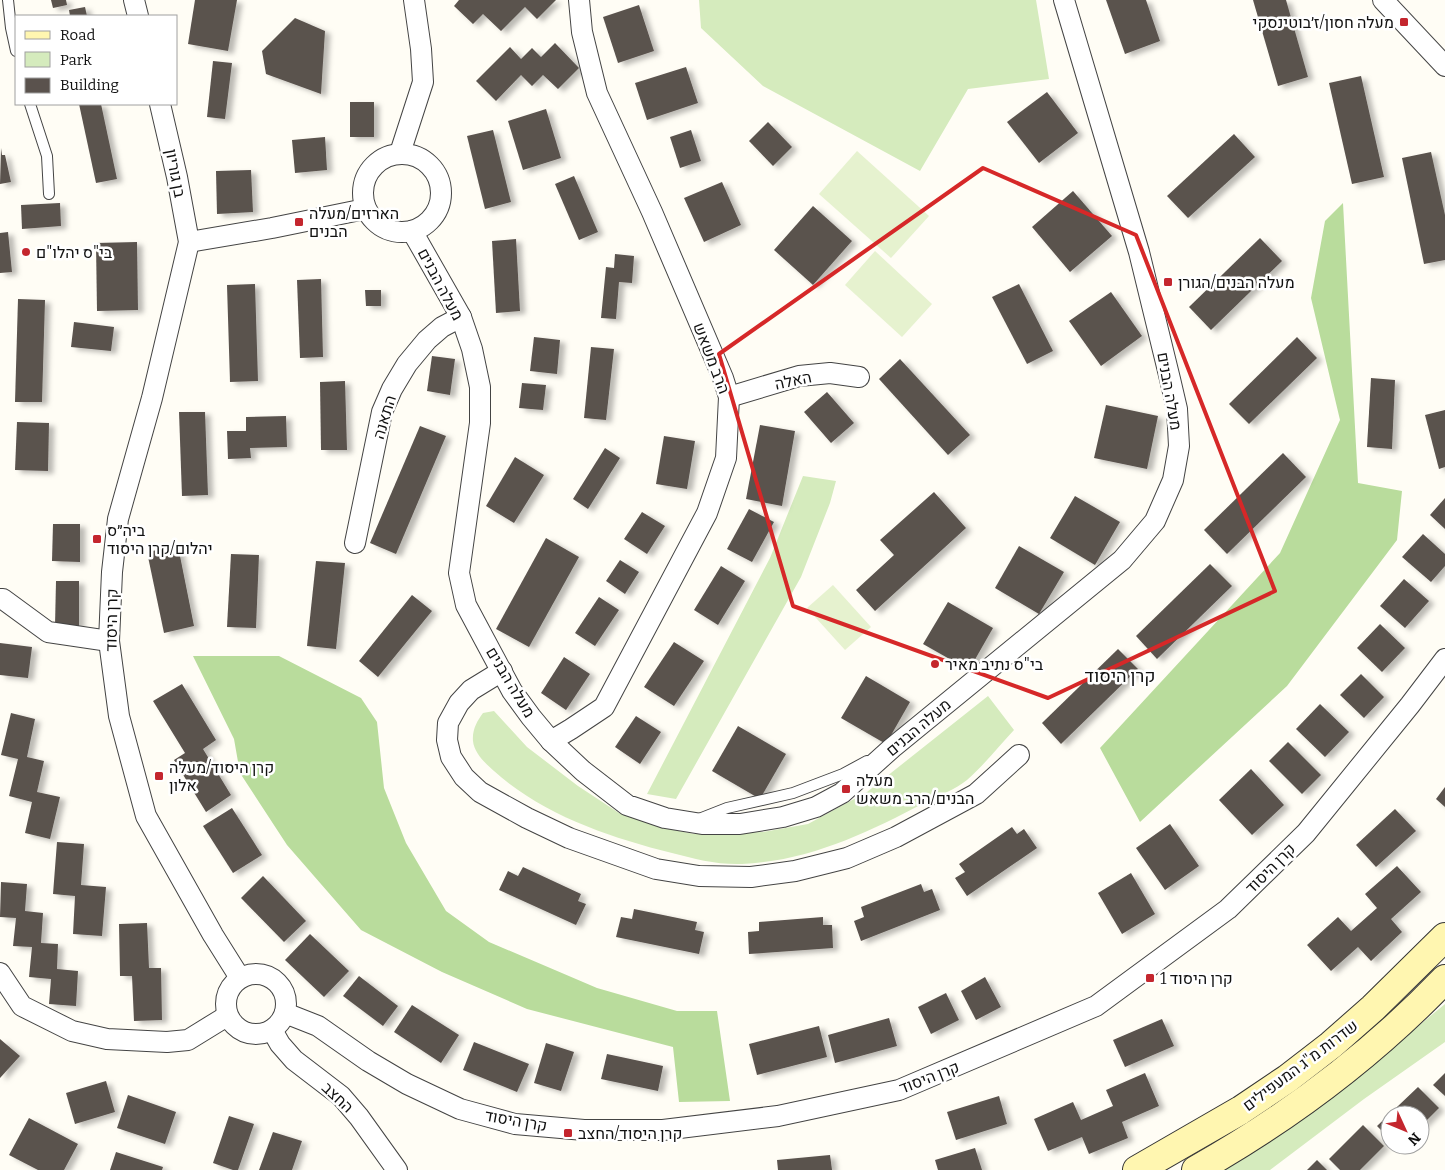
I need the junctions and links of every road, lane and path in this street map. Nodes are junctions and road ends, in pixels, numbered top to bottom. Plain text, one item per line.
1 (8, 0) edge
2 (134, 0) edge
3 (414, 0) edge
4 (579, 0) edge
5 (1064, 0) edge
6 (1383, 0) edge
7 (138, 15) edge
8 (15, 45) edge
9 (1445, 66) edge
10 (30, 105) edge
11 (160, 105) edge
12 (400, 153) junction
13 (50, 194) dead end
14 (365, 209) junction
15 (412, 231) junction
16 (189, 242) junction
17 (461, 317) junction
18 (859, 377) dead end
19 (729, 397) junction
20 (355, 544) dead end
21 (0, 600) edge
22 (109, 641) junction
23 (1445, 659) edge
24 (502, 671) junction
25 (551, 741) junction
26 (1019, 755) dead end
27 (1445, 937) edge
28 (0, 973) edge
29 (240, 978) junction
30 (1445, 979) edge
31 (285, 1013) junction
32 (227, 1016) junction
33 (272, 1030) junction
34 (397, 1170) edge
35 (1137, 1170) edge
36 (1196, 1170) edge

1 - 8 lane
2 - 7 street
3 - 12 street
4 - 19 street, הרב משאש
5 - 25 street, מעלה הבנים
6 - 9 street
10 - 13 lane
11 - 16 street, בן גוריון
12 - 14 street
12 - 15 street
14 - 15 street
14 - 16 street
15 - 17 street, מעלה הבנים
16 - 22 street, קרן היסוד
17 - 20 street, התאנה
17 - 24 street, מעלה הבנים
18 - 19 street, האלה
19 - 25 street, הרב משאש
21 - 22 street
22 - 29 street, קרן היסוד
23 - 31 street, קרן היסוד
24 - 25 street, מעלה הבנים
24 - 26 street
27 - 35 main road, שדרות מ"ג המעפילים
28 - 32 street
29 - 31 street
29 - 32 street
30 - 36 main road, שדרות מ"ג המעפילים
31 - 33 street
32 - 33 street
33 - 34 street, החצב

